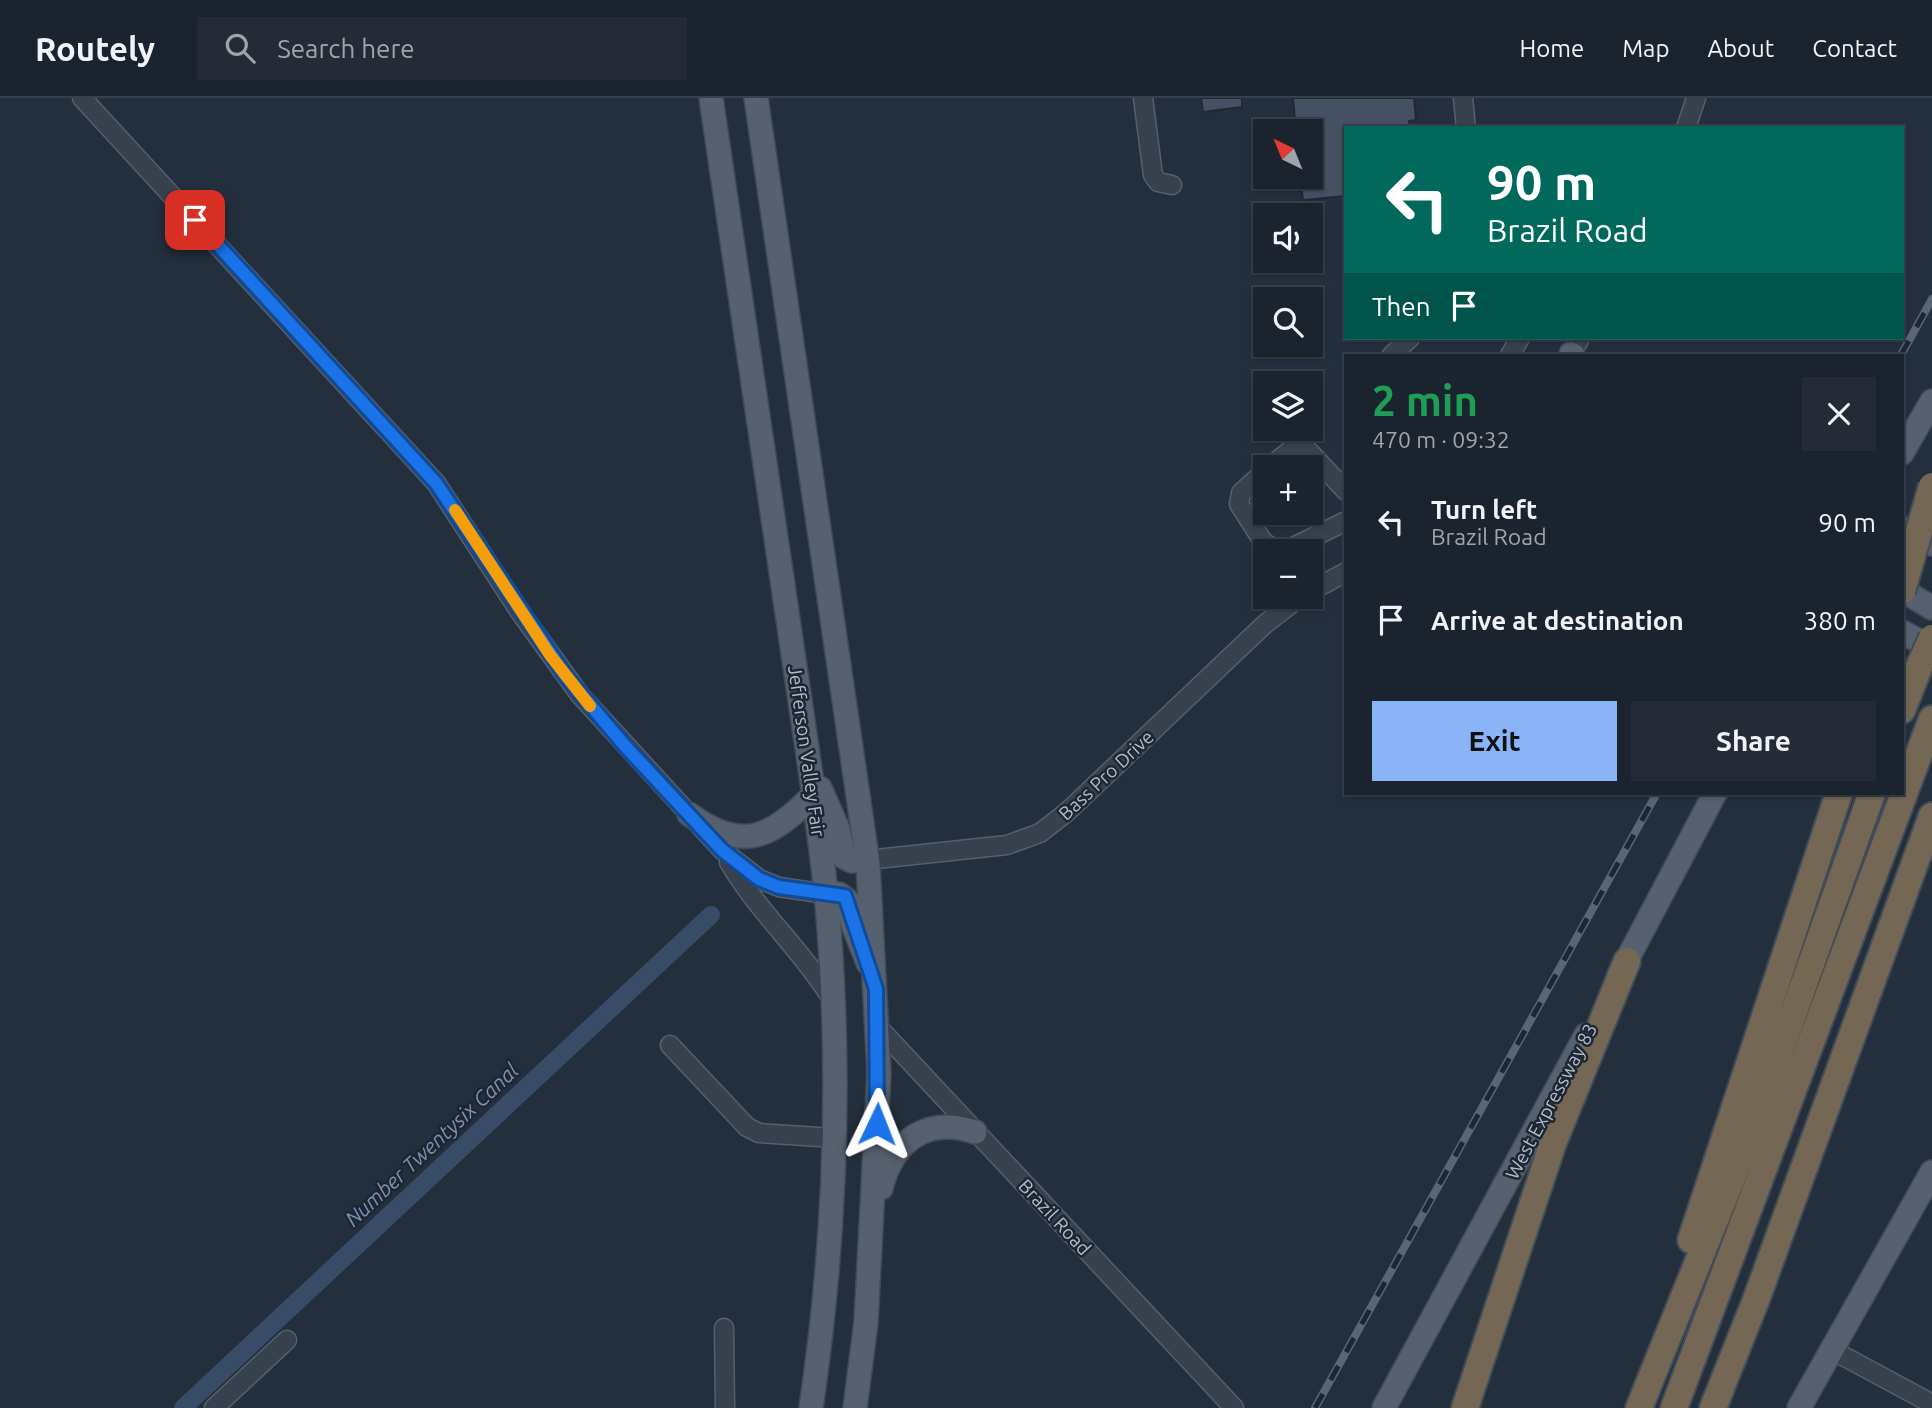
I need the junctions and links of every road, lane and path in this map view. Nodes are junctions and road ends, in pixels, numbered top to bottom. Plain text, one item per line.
1 (82, 98) edge
2 (712, 98) edge
3 (756, 98) edge
4 (1143, 98) edge
5 (1463, 98) edge
6 (1696, 98) edge
7 (1466, 126) edge
8 (1687, 126) edge
9 (1172, 186) dead end
10 (1408, 340) edge
11 (1393, 354) edge
12 (1932, 401) edge
13 (1904, 450) edge
14 (1284, 455) edge
15 (1312, 455) edge
16 (1323, 466) edge
17 (1253, 482) edge
18 (1932, 486) edge
19 (1344, 489) edge
20 (1344, 523) edge
21 (1904, 529) edge
22 (1261, 539) edge
23 (1308, 539) edge
24 (1932, 544) edge
25 (1344, 573) edge
26 (1904, 583) edge
27 (1323, 584) edge
28 (1904, 591) edge
29 (1932, 608) edge
30 (1284, 609) edge
31 (1904, 634) edge
32 (1932, 638) edge
33 (1926, 657) edge
34 (1904, 706) edge
35 (1932, 719) edge
36 (809, 762) junction
37 (1904, 792) edge
38 (814, 794) junction
39 (1714, 795) edge
40 (1838, 795) edge
41 (1871, 795) edge
42 (1903, 795) edge
43 (689, 814) junction
44 (1932, 817) edge
45 (722, 850) junction
46 (867, 860) junction
47 (826, 894) junction
48 (1627, 961) junction
49 (876, 989) junction
50 (832, 1000) junction
51 (877, 1026) junction
52 (670, 1045) dead end
53 (975, 1132) junction
54 (834, 1138) junction
55 (1932, 1172) edge
56 (873, 1218) junction
57 (724, 1328) dead end
58 (287, 1340) dead end
59 (1832, 1349) junction
60 (214, 1408) edge
61 (724, 1408) edge
62 (811, 1408) edge
63 (855, 1408) edge
64 (1234, 1408) edge
65 (1384, 1408) edge
66 (1465, 1408) edge
67 (1631, 1408) edge
68 (1639, 1408) edge
69 (1674, 1408) edge
70 (1713, 1408) edge
71 (1799, 1408) edge
72 (1932, 1408) edge

1 - 43 street
2 - 36 main road, Jefferson Valley Fair
3 - 46 main road
4 - 9 street
5 - 7 street
6 - 8 street
10 - 11 street
12 - 13 main road
14 - 15 street
16 - 19 street
17 - 22 street
18 - 26 highway, bridge
20 - 23 street
21 - 24 main road
25 - 27 street
28 - 29 main road
30 - 46 street, Bass Pro Drive
31 - 33 main road
32 - 33 highway, bridge
33 - 34 highway
35 - 37 highway
36 - 38 main road, Jefferson Valley Fair
36 - 46 main road
38 - 43 main road
38 - 47 main road, Jefferson Valley Fair
39 - 48 main road, West Expressway 83
40 - 67 highway
41 - 68 highway
42 - 69 highway
43 - 45 street
44 - 70 highway
45 - 47 street
45 - 50 street
46 - 49 main road
47 - 49 main road
47 - 50 main road, Jefferson Valley Fair
48 - 65 main road, West Expressway 83
48 - 66 highway
49 - 51 main road
50 - 54 main road, Jefferson Valley Fair
51 - 53 street, Brazil Road
51 - 56 main road
52 - 54 street
53 - 56 main road
53 - 64 street, Brazil Road
54 - 62 main road, Jefferson Valley Fair
55 - 59 main road
56 - 63 main road
57 - 61 street
58 - 60 street
59 - 71 main road
59 - 72 street

